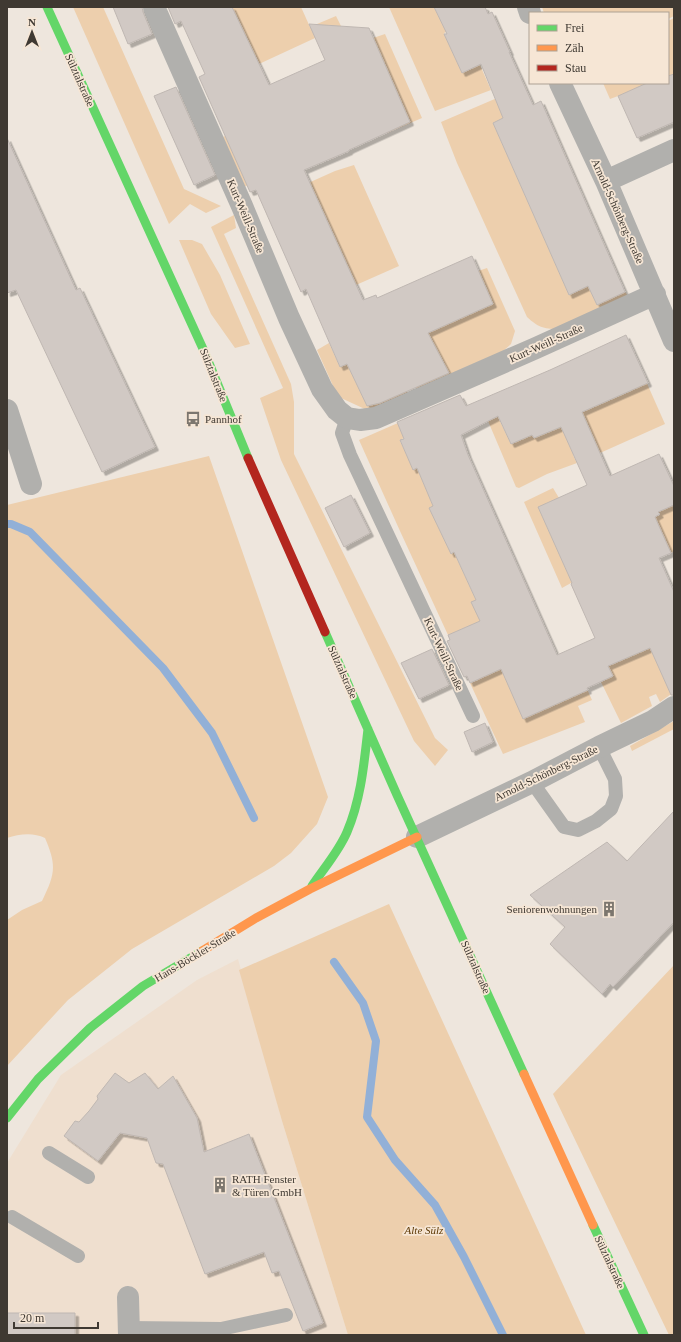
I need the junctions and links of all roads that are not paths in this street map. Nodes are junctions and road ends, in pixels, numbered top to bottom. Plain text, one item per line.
1 (47, 7) edge
2 (154, 7) edge
3 (560, 84) edge
4 (674, 150) edge
5 (606, 181) junction
6 (655, 294) junction
7 (674, 341) edge
8 (7, 410) edge
9 (342, 414) junction
10 (31, 484) dead end
11 (674, 707) edge
12 (473, 716) dead end
13 (368, 728) junction
14 (599, 747) junction
15 (532, 782) junction
16 (417, 836) junction
17 (310, 889) junction
18 (7, 1118) edge
19 (49, 1152) dead end
20 (88, 1177) dead end
21 (12, 1217) dead end
22 (78, 1256) dead end
23 (128, 1297) dead end
24 (286, 1315) dead end
25 (129, 1332) edge
26 (644, 1335) edge

1 - 13 main road, Sülztalstraße
2 - 9 street, Kurt-Weill-Straße
3 - 5 street, Arnold-Schönberg-Straße
4 - 5 street
5 - 6 street, Arnold-Schönberg-Straße
6 - 7 street, Arnold-Schönberg-Straße
6 - 9 street, Kurt-Weill-Straße
8 - 10 street
9 - 12 lane, Kurt-Weill-Straße
11 - 14 street, Arnold-Schönberg-Straße
13 - 16 main road, Sülztalstraße
13 - 17 main road
14 - 15 street, Arnold-Schönberg-Straße
14 - 15 lane
15 - 16 street, Arnold-Schönberg-Straße
16 - 17 main road, Hans-Böckler-Straße
16 - 26 main road, Sülztalstraße
17 - 18 main road, Hans-Böckler-Straße
19 - 20 lane
21 - 22 lane
23 - 25 street
24 - 25 lane

